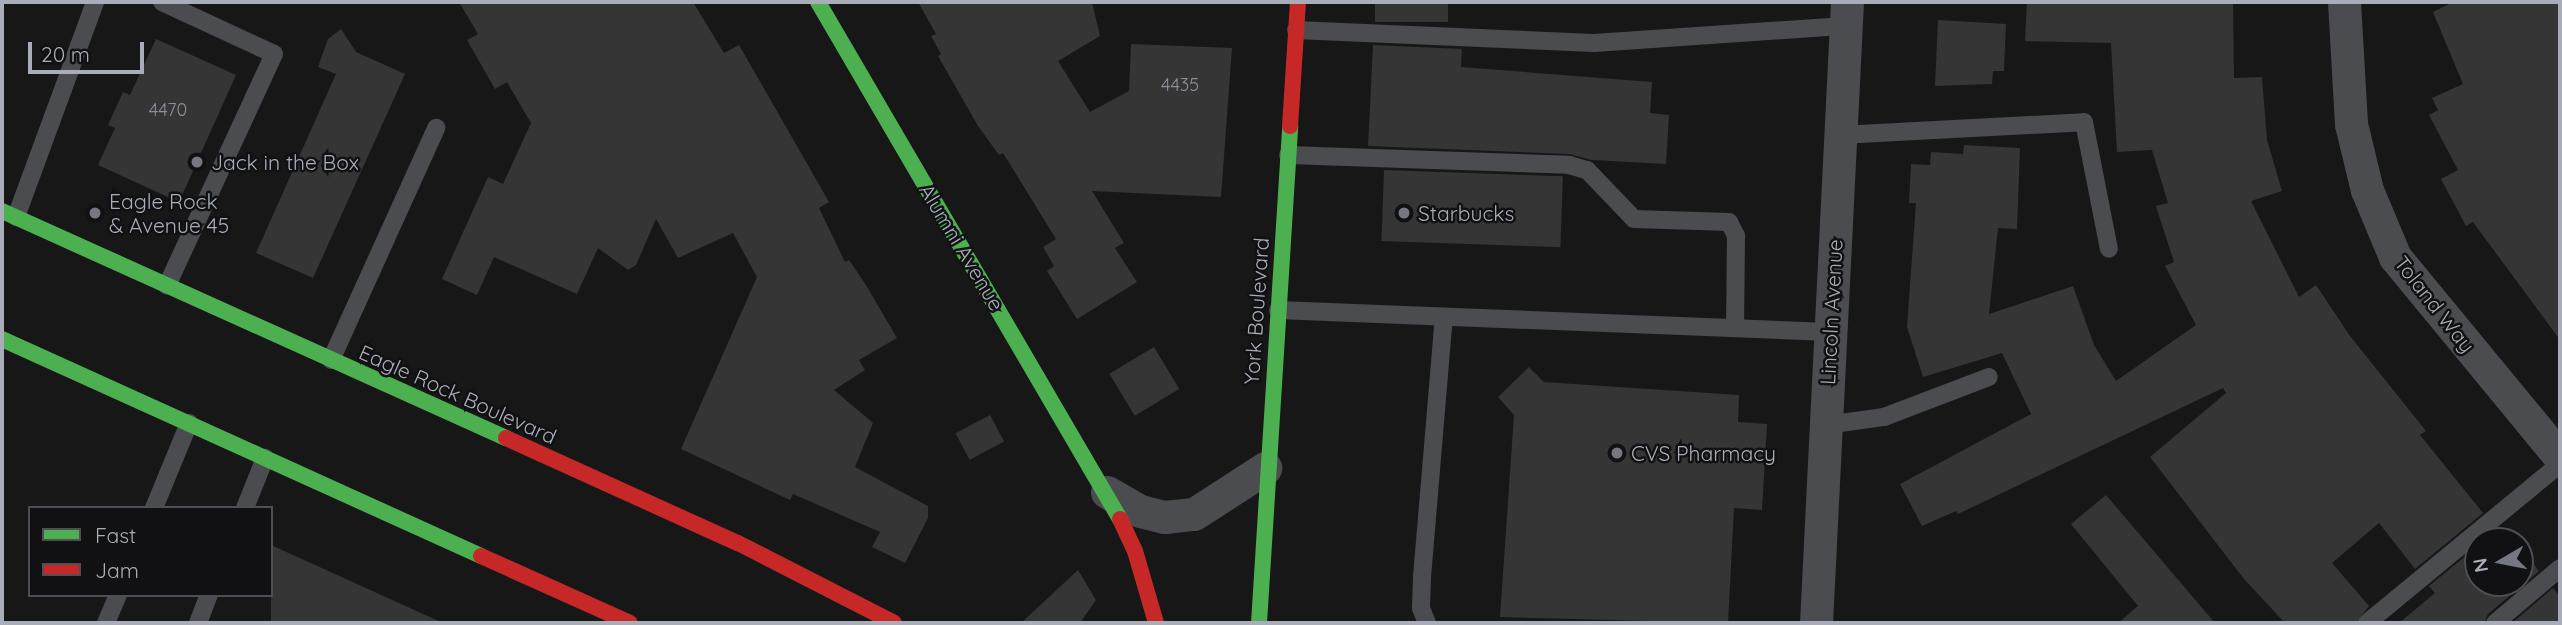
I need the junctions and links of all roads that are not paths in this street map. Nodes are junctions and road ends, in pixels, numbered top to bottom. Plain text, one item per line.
1 (95, 2) edge
2 (162, 2) edge
3 (818, 2) edge
4 (1298, 2) edge
5 (2344, 2) edge
6 (1846, 14) edge
7 (1296, 30) junction
8 (436, 128) dead end
9 (1840, 135) junction
10 (1288, 155) junction
11 (9, 214) edge
12 (2109, 249) dead end
13 (167, 286) junction
14 (1278, 310) junction
15 (1444, 317) junction
16 (1735, 328) junction
17 (1830, 332) junction
18 (2, 339) edge
19 (331, 360) junction
20 (1989, 377) dead end
21 (189, 424) junction
22 (1826, 425) junction
23 (2560, 457) edge
24 (265, 458) junction
25 (2560, 464) edge
26 (1265, 468) junction
27 (1107, 492) junction
28 (155, 506) edge
29 (246, 506) edge
30 (2560, 568) edge
31 (117, 597) edge
32 (208, 597) edge
33 (106, 623) edge
34 (198, 623) edge
35 (630, 623) edge
36 (894, 623) edge
37 (1156, 623) edge
38 (1259, 623) edge
39 (1427, 623) edge
40 (1816, 623) edge
41 (2367, 623) edge
42 (2495, 623) edge

1 - 11 lane
2 - 13 lane
3 - 27 main road, Alumni Avenue
4 - 7 main road, York Boulevard
5 - 23 street, Toland Way
6 - 7 lane
6 - 9 street, Lincoln Avenue
7 - 10 main road, York Boulevard
8 - 19 lane
9 - 12 lane
9 - 17 street, Lincoln Avenue
10 - 14 main road, York Boulevard
10 - 16 lane
11 - 13 main road, Eagle Rock Boulevard
13 - 19 main road, Eagle Rock Boulevard
14 - 15 lane
14 - 26 main road, York Boulevard
15 - 16 lane
15 - 39 lane
16 - 17 lane
17 - 22 street, Lincoln Avenue
18 - 21 main road
19 - 36 main road, Eagle Rock Boulevard
20 - 22 lane
21 - 24 main road
21 - 28 lane
22 - 40 street, Lincoln Avenue
24 - 29 lane
24 - 35 main road
25 - 41 lane
26 - 27 street, Alumni Avenue
26 - 38 main road, York Boulevard
27 - 37 main road, Alumni Avenue
30 - 42 lane
31 - 33 lane
32 - 34 lane

